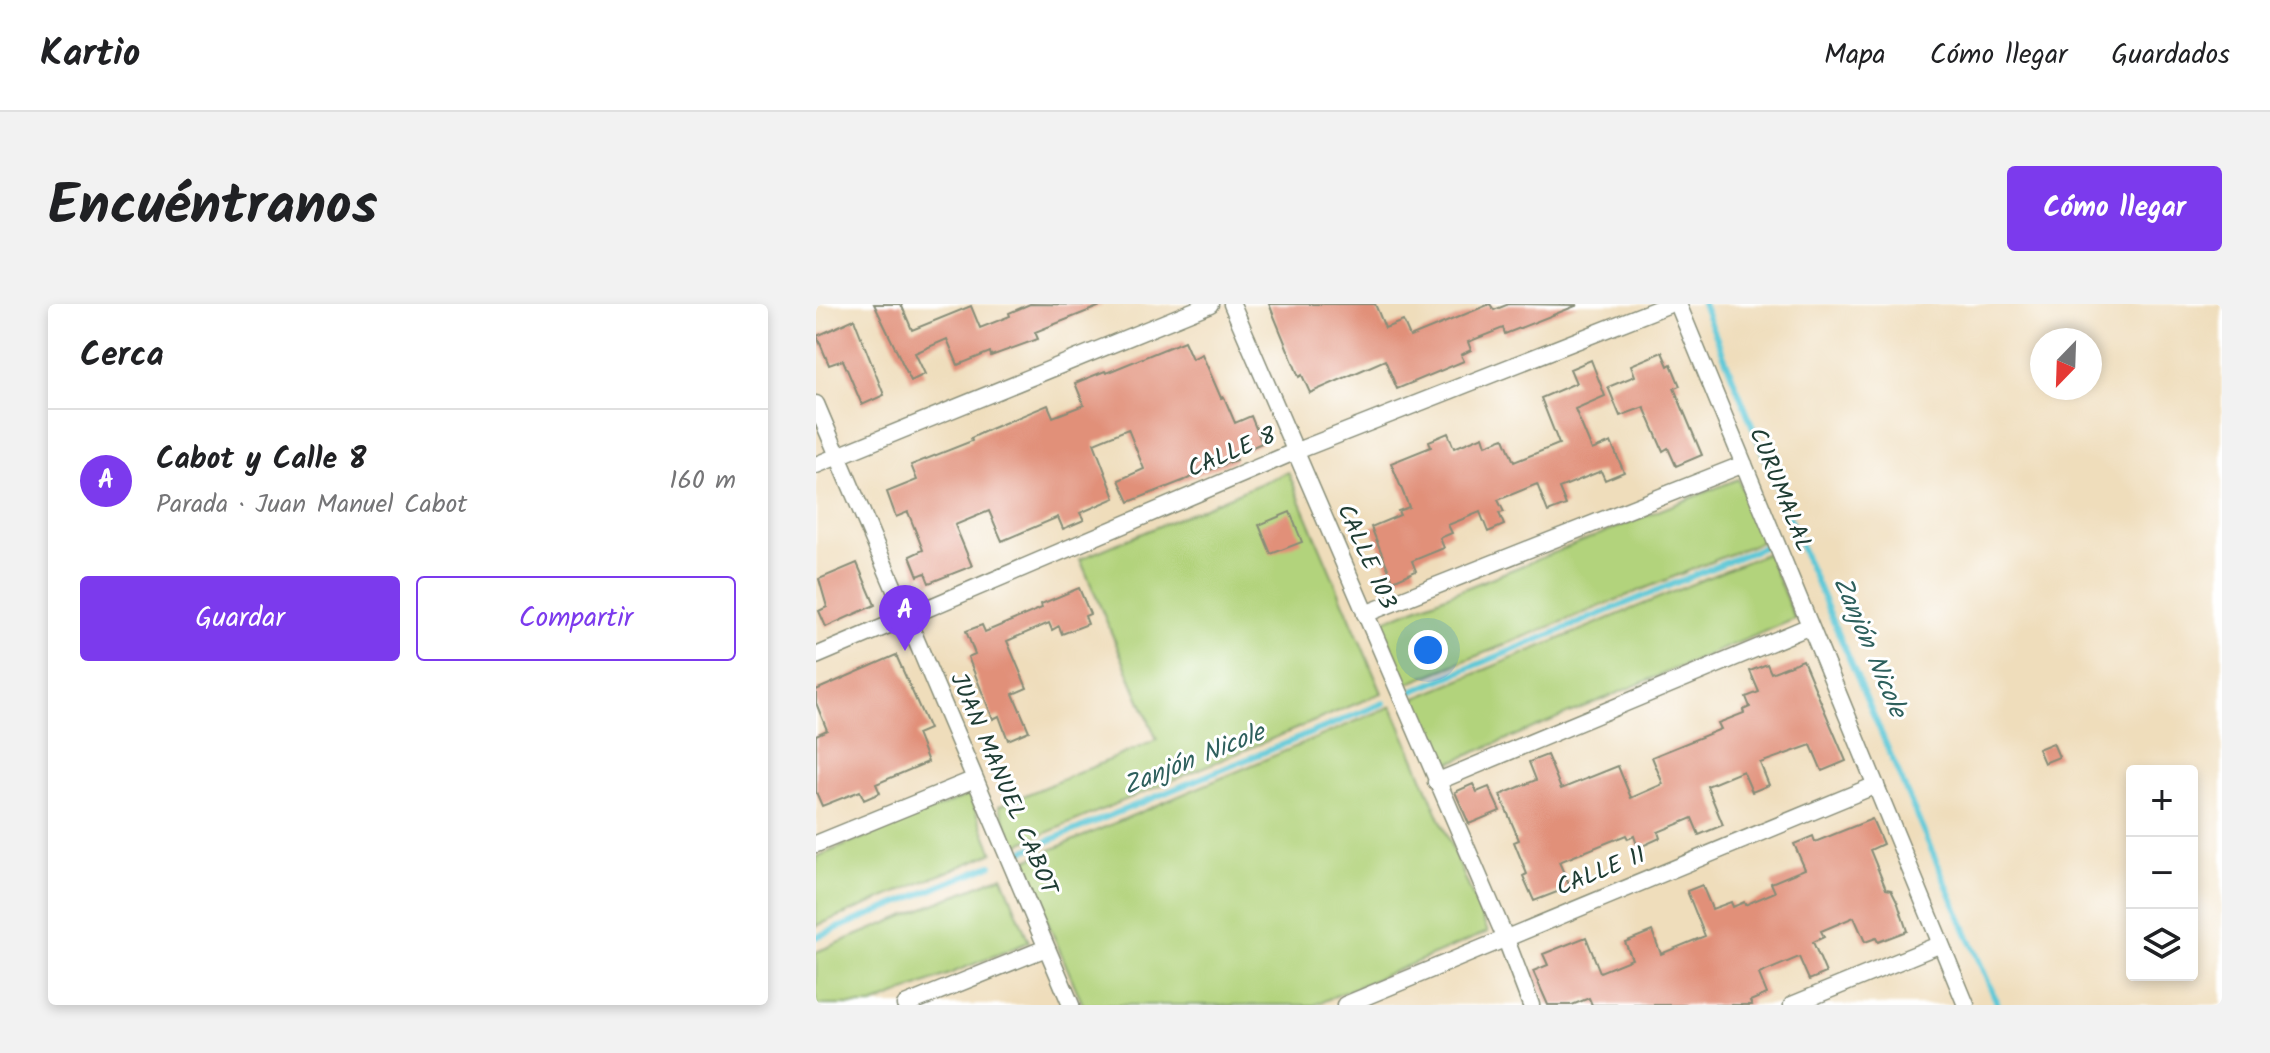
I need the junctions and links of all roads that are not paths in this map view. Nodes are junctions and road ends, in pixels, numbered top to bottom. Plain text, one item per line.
1 (1210, 304) edge
2 (1232, 304) edge
3 (1670, 304) edge
4 (1678, 304) edge
5 (816, 404) edge
6 (1294, 452) junction
7 (838, 456) junction
8 (1744, 464) junction
9 (816, 465) edge
10 (1365, 614) junction
11 (907, 617) junction
12 (1810, 626) junction
13 (816, 656) edge
14 (975, 779) junction
15 (1436, 782) junction
16 (1876, 785) junction
17 (816, 844) edge
18 (1505, 937) junction
19 (1941, 944) junction
20 (1046, 948) junction
21 (905, 1005) edge
22 (1071, 1005) edge
23 (1345, 1005) edge
24 (1531, 1005) edge
25 (1792, 1005) edge
26 (1966, 1005) edge

1 - 7 street
2 - 6 street, CALLE 103
3 - 6 street, CALLE 8
4 - 8 street, CURUMALAL
5 - 7 street, JUAN MANUEL CABOT
6 - 10 street, CALLE 103
6 - 11 street, CALLE 8
7 - 9 street
7 - 11 street, JUAN MANUEL CABOT
8 - 10 street
8 - 12 street, CURUMALAL
10 - 15 street, CALLE 103
11 - 13 street, CALLE 8
11 - 14 street, JUAN MANUEL CABOT
12 - 15 street
12 - 16 street, CURUMALAL
14 - 17 street
14 - 20 street, JUAN MANUEL CABOT
15 - 18 street, CALLE 103
16 - 18 street, CALLE 11
16 - 19 street, CURUMALAL
18 - 23 street, CALLE 11
18 - 24 street, CALLE 103
19 - 25 street
19 - 26 street, CURUMALAL
20 - 21 street
20 - 22 street, JUAN MANUEL CABOT

